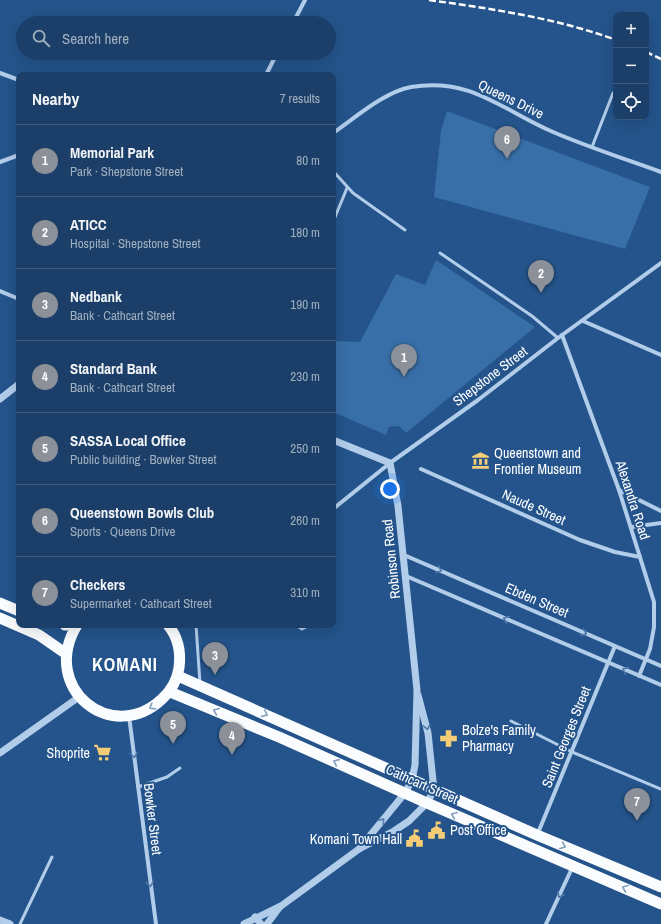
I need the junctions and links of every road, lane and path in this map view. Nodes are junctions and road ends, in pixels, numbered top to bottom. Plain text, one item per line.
1 (305, 0) edge
2 (296, 16) edge
3 (274, 60) edge
4 (268, 72) edge
5 (0, 73) edge
6 (16, 79) edge
7 (613, 93) dead end
8 (336, 131) edge
9 (592, 147) junction
10 (16, 156) edge
11 (0, 162) edge
12 (661, 172) edge
13 (336, 175) edge
14 (347, 188) junction
15 (336, 215) edge
16 (405, 230) dead end
17 (440, 253) dead end
18 (661, 263) edge
19 (0, 290) edge
20 (16, 298) edge
21 (583, 321) junction
22 (562, 335) junction
23 (558, 338) junction
24 (661, 355) edge
25 (16, 386) edge
26 (1, 397) edge
27 (336, 441) edge
28 (390, 463) junction
29 (421, 469) dead end
30 (619, 490) junction
31 (336, 507) edge
32 (661, 511) edge
33 (661, 524) edge
34 (632, 528) junction
35 (404, 555) junction
36 (640, 557) junction
37 (406, 576) junction
38 (0, 603) edge
39 (16, 610) edge
40 (0, 618) edge
41 (16, 625) edge
42 (23, 628) edge
43 (75, 628) edge
44 (173, 628) edge
45 (196, 628) edge
46 (615, 646) junction
47 (65, 654) junction
48 (647, 660) junction
49 (608, 662) junction
50 (661, 666) edge
51 (178, 676) junction
52 (639, 676) junction
53 (200, 685) junction
54 (661, 685) edge
55 (417, 690) junction
56 (170, 692) junction
57 (79, 697) junction
58 (129, 716) junction
59 (511, 722) dead end
60 (572, 752) junction
61 (0, 753) edge
62 (180, 768) dead end
63 (412, 780) junction
64 (138, 787) junction
65 (661, 789) edge
66 (434, 790) junction
67 (405, 793) junction
68 (427, 803) junction
69 (537, 836) junction
70 (359, 849) junction
71 (52, 857) dead end
72 (573, 866) junction
73 (661, 888) edge
74 (661, 904) edge
75 (281, 906) junction
76 (255, 917) junction
77 (0, 920) edge
78 (10, 924) edge
79 (20, 924) edge
80 (156, 924) edge
81 (244, 924) edge
82 (261, 924) edge
83 (267, 924) edge
84 (546, 924) edge

1 - 2 street
3 - 4 street
5 - 6 street
7 - 9 lane
8 - 9 street, Queens Drive
9 - 12 street, Queens Drive
10 - 11 street
13 - 14 lane
14 - 15 lane
14 - 16 lane
17 - 23 lane
18 - 21 street, Shepstone Street
19 - 20 street
21 - 22 street, Shepstone Street
21 - 24 street
22 - 23 street, Shepstone Street
22 - 30 street, Alexandra Road
23 - 28 street, Shepstone Street
25 - 26 street
27 - 28 street
28 - 31 street, Shepstone Street
28 - 35 street, Robinson Road
29 - 36 street, Naude Street
30 - 32 street
30 - 34 street, Alexandra Road
33 - 34 street
34 - 36 street, Alexandra Road
35 - 37 street, Robinson Road
35 -> 46 street, Ebden Street
36 - 48 street, Alexandra Road
49 -> 37 street, Ebden Street
37 - 55 street, Robinson Road
38 - 39 highway
40 - 41 highway
42 - 47 highway
43 - 47 highway
44 - 51 highway
45 - 53 lane
46 - 48 street, Ebden Street
46 - 49 street, Saint Georges Street
47 - 57 highway
48 - 50 street, Ebden Street
48 - 52 street, Alexandra Road
52 -> 49 street, Ebden Street
49 - 60 street, Saint Georges Street
51 - 53 highway, Cathcart Street
51 - 56 highway
52 - 54 street, Ebden Street
53 -> 63 highway, Cathcart Street
55 - 63 street, Robinson Road
55 -> 66 street, Robinson Road
56 -> 58 highway
67 -> 56 highway, Cathcart Street
57 - 58 highway
57 - 61 street
58 -> 64 street, Bowker Street
59 - 60 lane
60 - 65 lane
60 - 69 street, Saint Georges Street
62 - 64 lane
63 - 66 highway, Cathcart Street
63 - 67 street, Robinson Road
64 -> 80 street, Bowker Street
66 - 68 street, Robinson Road
66 - 69 highway, Cathcart Street
67 - 68 highway, Cathcart Street
70 -> 67 street, Robinson Road
68 - 70 street, Robinson Road
72 -> 68 highway, Cathcart Street
69 -> 73 highway, Cathcart Street
70 - 75 street, Robinson Road
71 - 79 lane
74 -> 72 highway, Cathcart Street
72 -> 84 street
75 - 76 street, Robinson Road
75 - 83 street, Robinson Road
76 - 81 street, Robinson Road
76 - 82 street
77 - 78 street

